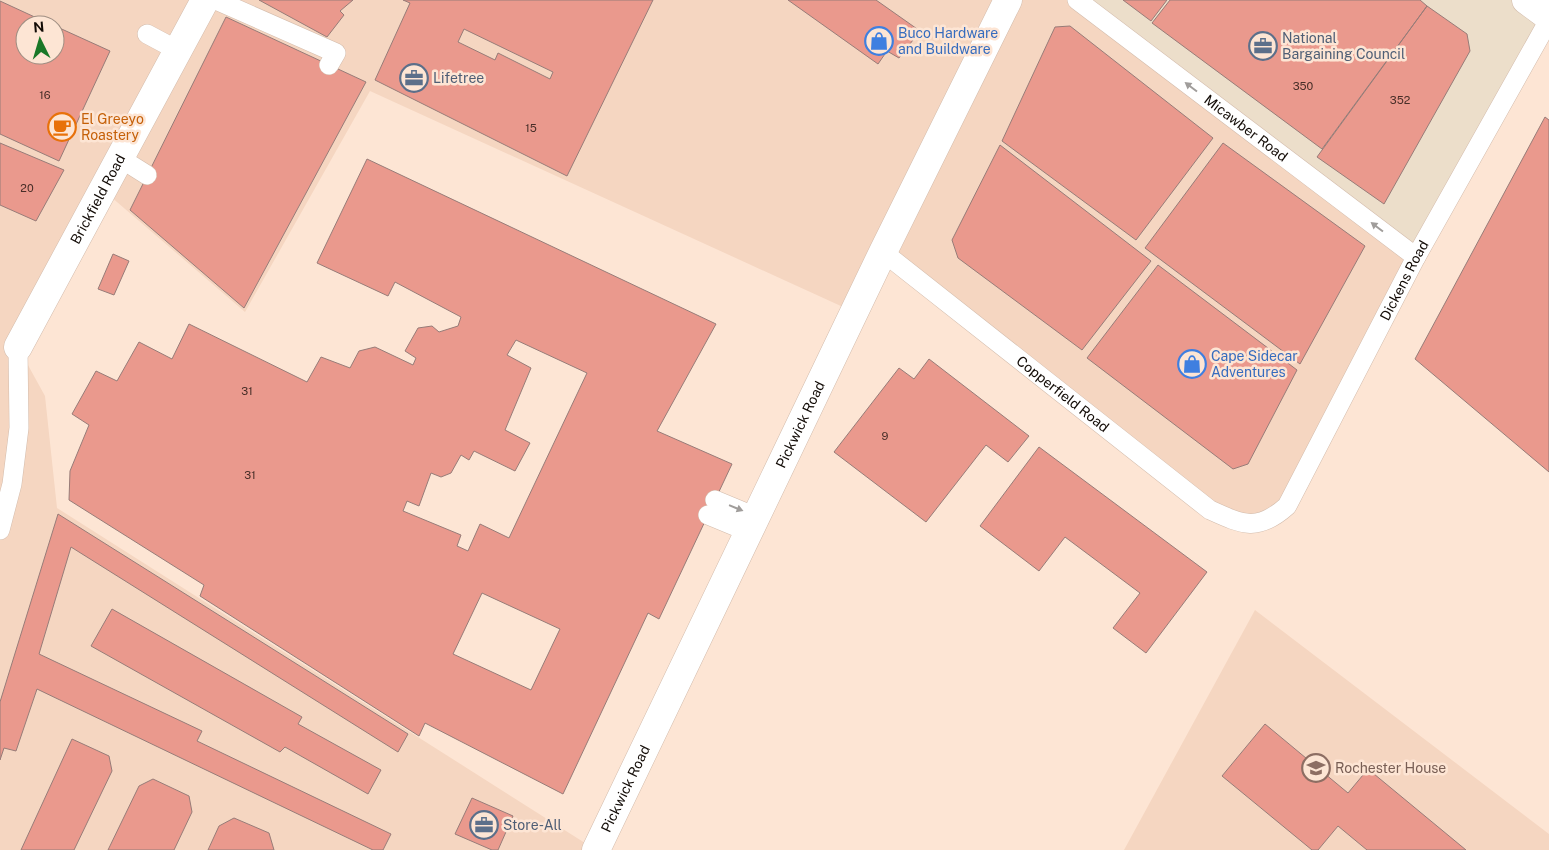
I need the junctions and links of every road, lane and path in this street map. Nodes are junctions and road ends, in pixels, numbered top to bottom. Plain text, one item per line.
1 (205, 0) edge
2 (216, 0) edge
3 (1008, 0) edge
4 (1076, 0) edge
5 (1526, 0) edge
6 (1549, 19) edge
7 (147, 34) dead end
8 (177, 50) junction
9 (330, 65) dead end
10 (120, 158) junction
11 (147, 175) dead end
12 (883, 252) junction
13 (1416, 257) junction
14 (18, 347) joint
15 (712, 507) dead end
16 (753, 524) junction
17 (1249, 524) joint
18 (0, 530) edge
19 (596, 850) edge

1 - 8 street, Brickfield Road
2 - 9 lane
3 - 12 street, Pickwick Road
13 -> 4 lane, Micawber Road
5 - 6 street
6 - 13 lane, Dickens Road
7 - 8 lane
8 - 10 street, Brickfield Road
10 - 11 lane
10 - 14 street, Brickfield Road
12 - 16 street, Pickwick Road
12 - 17 lane, Copperfield Road
13 - 17 lane, Dickens Road
14 - 18 lane
15 - 16 lane
16 - 19 street, Pickwick Road

